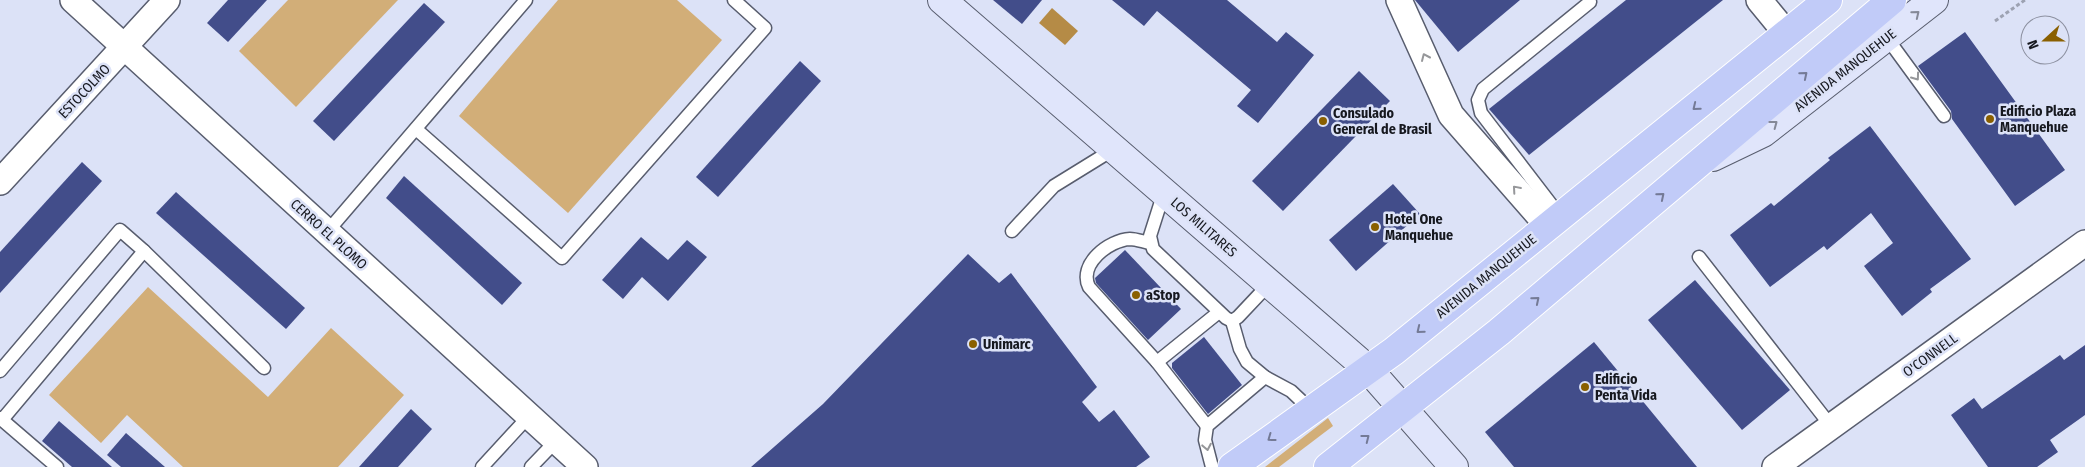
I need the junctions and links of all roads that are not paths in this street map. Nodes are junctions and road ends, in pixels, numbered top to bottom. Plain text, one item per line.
1 (73, 0) edge
2 (167, 0) edge
3 (526, 0) edge
4 (734, 0) edge
5 (942, 0) edge
6 (1399, 0) edge
7 (1759, 0) edge
8 (1810, 0) edge
9 (1828, 0) edge
10 (1892, 0) edge
11 (1934, 0) edge
12 (1590, 2) dead end
13 (1782, 28) junction
14 (1887, 38) junction
15 (124, 47) junction
16 (1734, 76) junction
17 (1944, 116) dead end
18 (416, 129) dead end
19 (1114, 149) junction
20 (1700, 163) junction
21 (0, 182) edge
22 (1164, 192) junction
23 (1554, 221) junction
24 (1012, 231) dead end
25 (328, 232) junction
26 (1150, 243) junction
27 (2085, 243) edge
28 (144, 251) junction
29 (1699, 258) dead end
30 (1270, 283) junction
31 (1219, 312) junction
32 (1232, 321) junction
33 (1157, 362) junction
34 (264, 368) dead end
35 (1369, 370) junction
36 (0, 371) edge
37 (1265, 377) junction
38 (1404, 408) junction
39 (1311, 410) junction
40 (529, 416) junction
41 (1, 419) edge
42 (1207, 426) junction
43 (1831, 426) junction
44 (556, 441) junction
45 (57, 467) edge
46 (482, 467) edge
47 (531, 467) edge
48 (585, 467) edge
49 (1212, 467) edge
50 (1232, 467) edge
51 (1328, 467) edge
52 (1454, 467) edge
53 (1775, 467) edge

1 - 15 street, CERRO EL PLOMO
2 - 15 street, ESTOCOLMO
3 - 25 lane
4 - 18 lane
5 - 19 main road, LOS MILITARES
23 -> 6 street
7 - 13 street
8 - 13 main road, AVENIDA MANQUEHUE
9 - 16 main road, AVENIDA MANQUEHUE
20 -> 10 main road, AVENIDA MANQUEHUE
14 -> 11 main road, AVENIDA MANQUEHUE
12 - 23 lane
13 - 16 main road, AVENIDA MANQUEHUE
14 -> 17 lane
20 -> 14 main road, AVENIDA MANQUEHUE
15 - 21 street, ESTOCOLMO
15 - 25 street, CERRO EL PLOMO
16 -> 23 main road, AVENIDA MANQUEHUE
19 - 22 main road, LOS MILITARES
19 - 24 lane
38 -> 20 main road, AVENIDA MANQUEHUE
22 - 26 lane
22 - 30 main road, LOS MILITARES
23 -> 35 main road, AVENIDA MANQUEHUE
25 - 40 street, CERRO EL PLOMO
26 - 31 lane
26 - 33 lane
27 - 43 street, O'CONNELL
28 - 34 lane
28 - 36 lane
28 - 41 lane
29 - 43 lane
30 - 32 lane
30 - 35 main road, LOS MILITARES
31 - 32 lane
31 - 33 lane
32 - 37 lane
33 - 42 lane
35 - 38 main road, LOS MILITARES
35 - 39 main road, AVENIDA MANQUEHUE
37 - 39 lane
37 - 42 lane
51 -> 38 main road, AVENIDA MANQUEHUE
38 - 52 main road, LOS MILITARES
39 -> 50 main road, AVENIDA MANQUEHUE
40 - 44 street, CERRO EL PLOMO
40 - 46 lane
41 - 45 lane
42 -> 49 lane
43 - 53 street, O'CONNELL
44 - 47 lane
44 - 48 street, CERRO EL PLOMO

